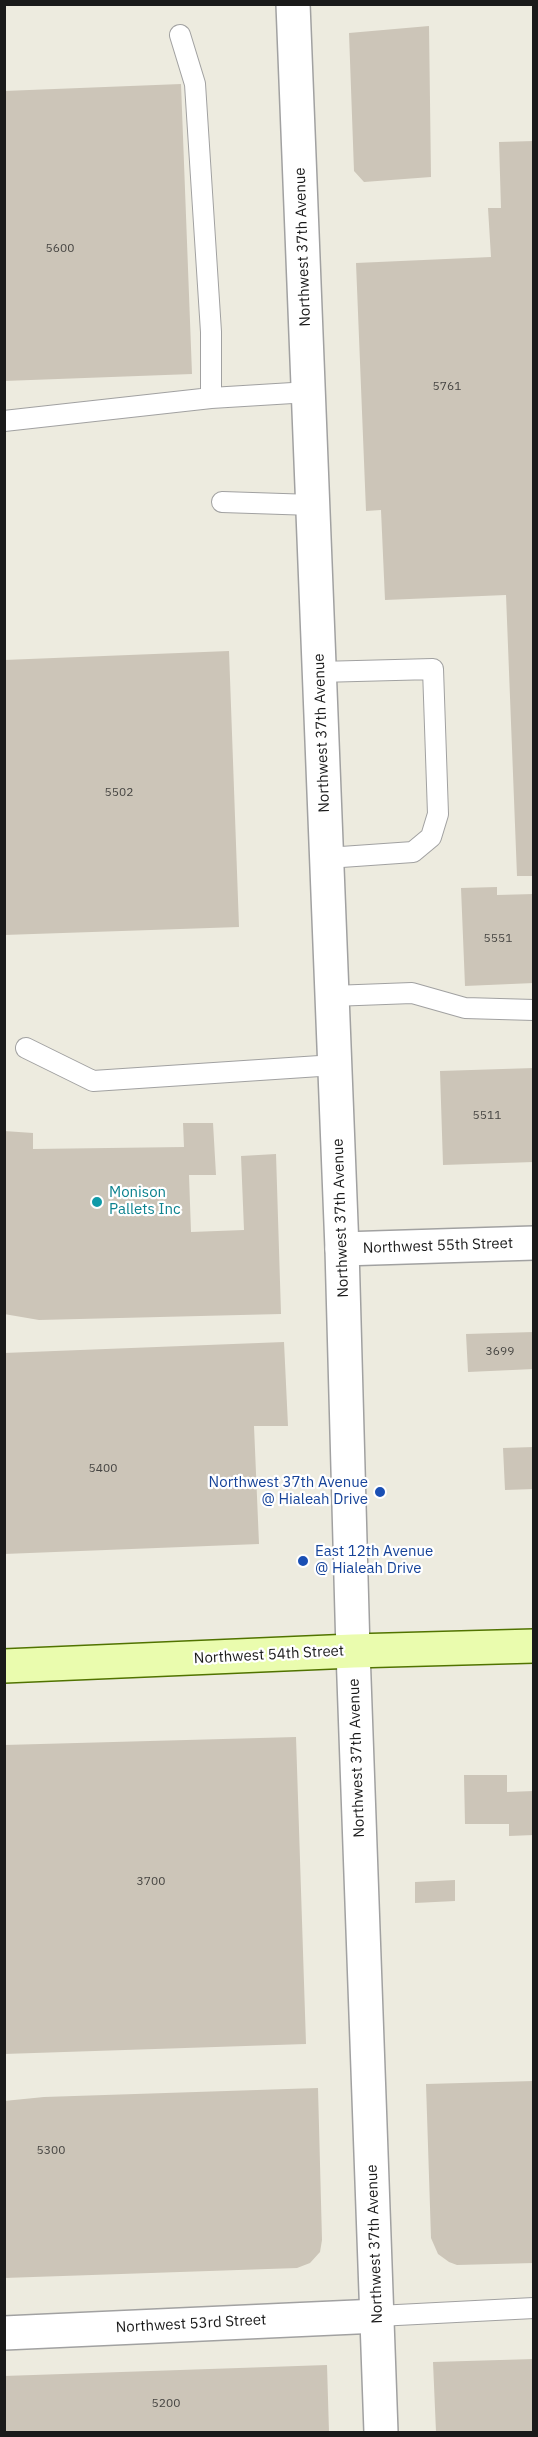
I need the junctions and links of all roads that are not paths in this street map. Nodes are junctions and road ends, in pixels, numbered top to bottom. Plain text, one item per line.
1 (293, 4) edge
2 (180, 35) dead end
3 (309, 392) junction
4 (211, 398) junction
5 (4, 420) edge
6 (222, 502) dead end
7 (313, 505) junction
8 (319, 672) junction
9 (327, 858) junction
10 (332, 996) junction
11 (534, 1010) edge
12 (26, 1048) dead end
13 (335, 1065) junction
14 (534, 1243) edge
15 (342, 1249) junction
16 (534, 1646) edge
17 (353, 1651) junction
18 (4, 1666) edge
19 (534, 2308) edge
20 (378, 2316) junction
21 (4, 2333) edge
22 (381, 2433) edge

1 - 3 street, Northwest 37th Avenue
2 - 4 lane
3 - 4 lane
3 - 7 street, Northwest 37th Avenue
4 - 5 lane
6 - 7 lane
7 - 8 street, Northwest 37th Avenue
8 - 9 street, Northwest 37th Avenue
8 - 9 lane
9 - 10 street, Northwest 37th Avenue
10 - 11 lane
10 - 13 street, Northwest 37th Avenue
12 - 13 lane
13 - 15 street, Northwest 37th Avenue
14 - 15 street, Northwest 55th Street
15 - 17 street, Northwest 37th Avenue
16 - 17 main road, Northwest 54th Street
17 - 18 main road, Northwest 54th Street
17 - 20 street, Northwest 37th Avenue
19 - 20 lane
20 - 21 street, Northwest 53rd Street
20 - 22 street, Northwest 37th Avenue

